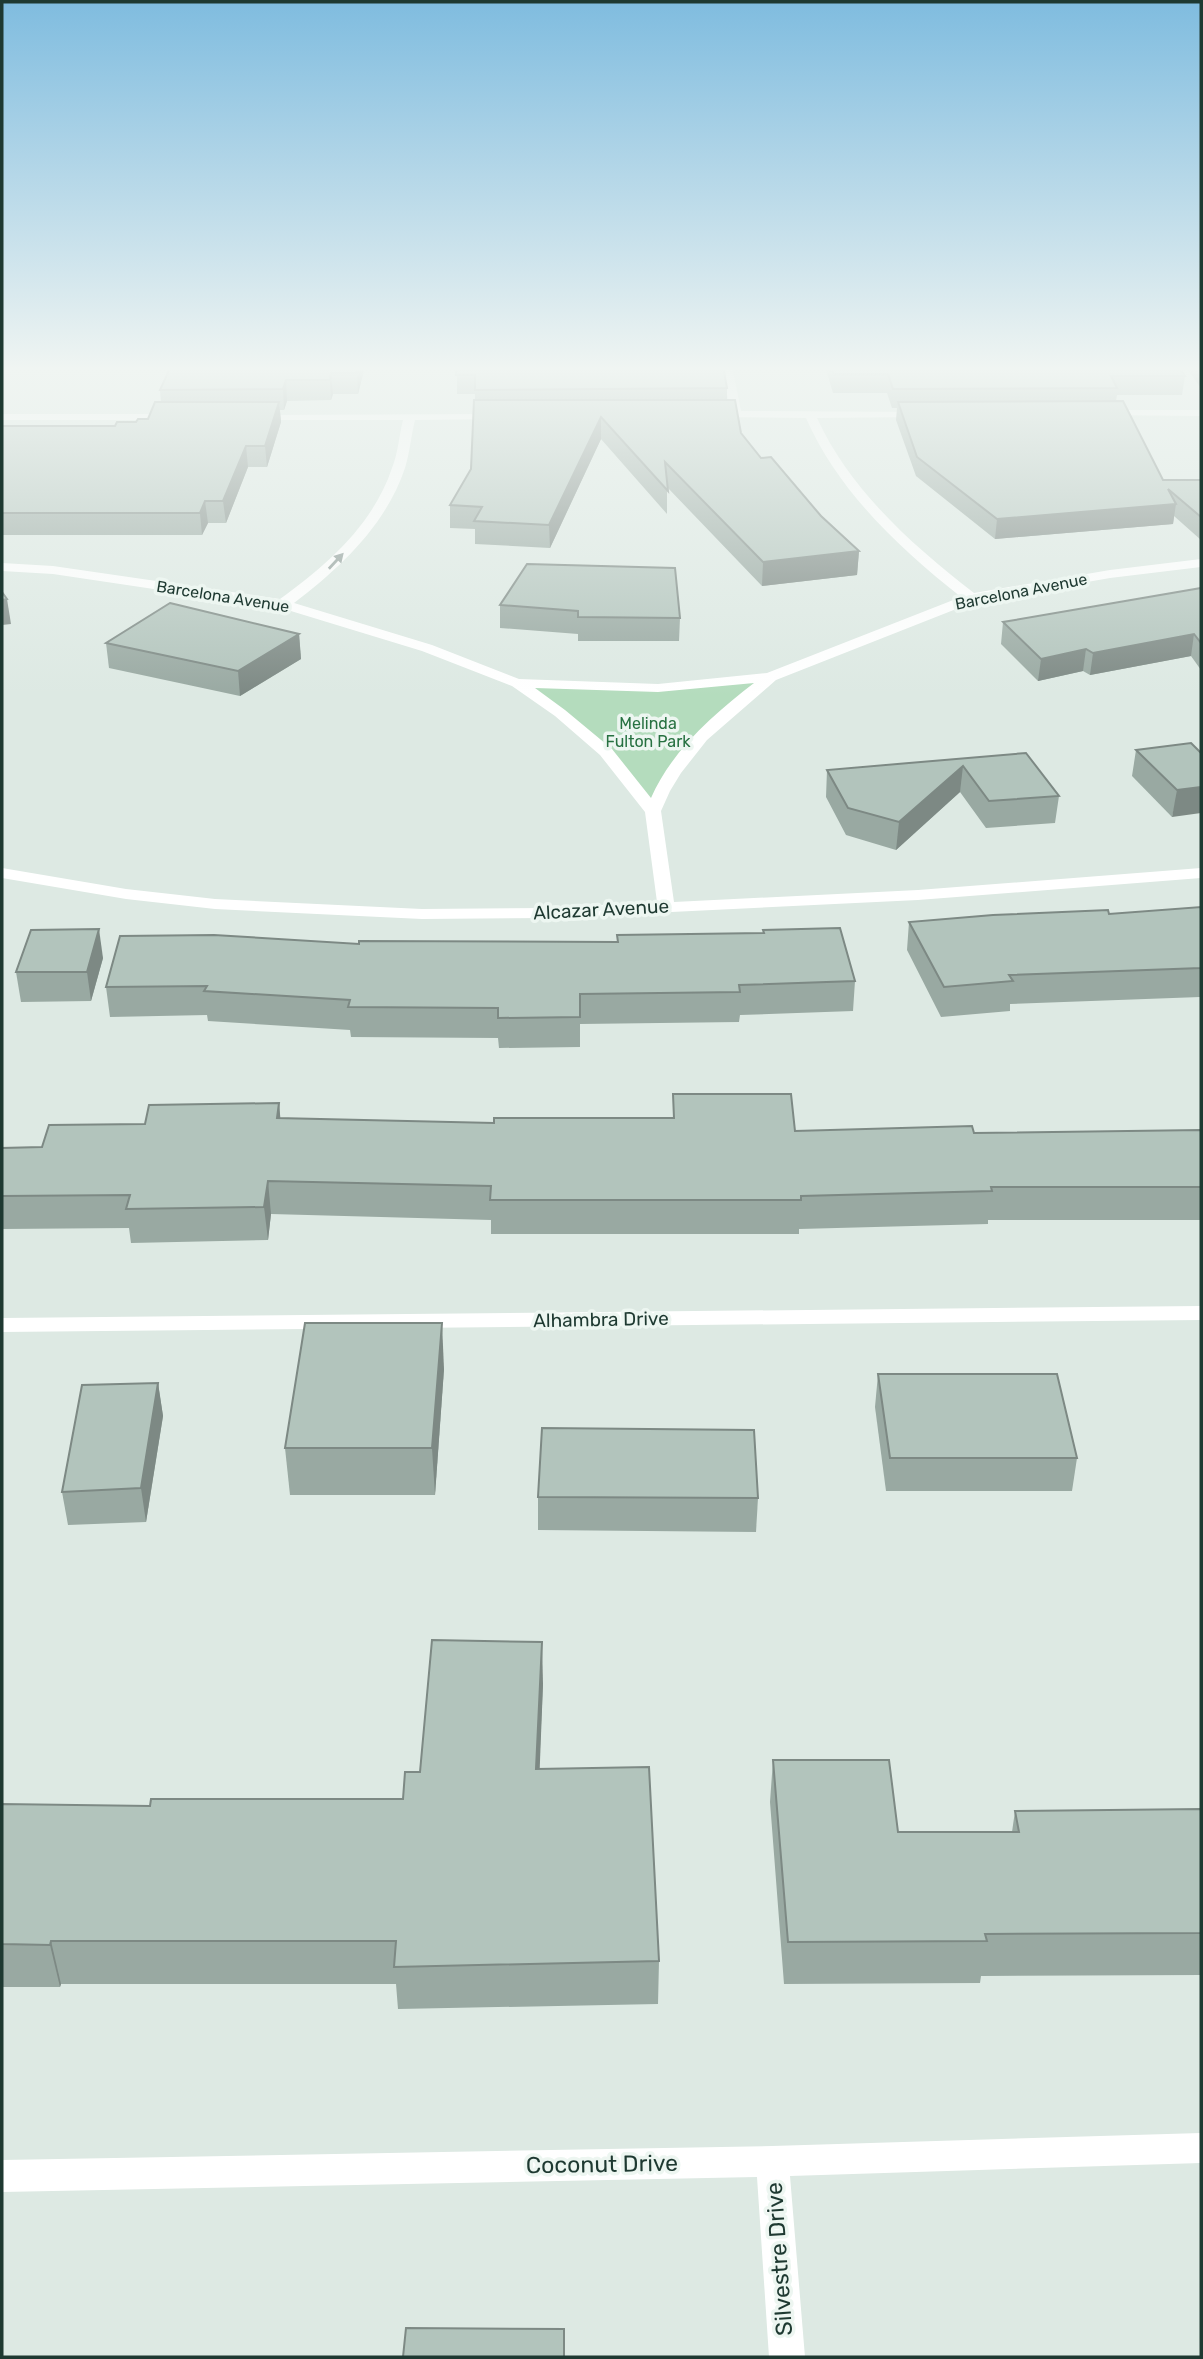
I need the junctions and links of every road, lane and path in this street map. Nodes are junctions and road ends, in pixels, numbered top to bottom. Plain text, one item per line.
1 (395, 476) edge
2 (847, 476) edge
3 (1201, 563) edge
4 (2, 566) edge
5 (971, 598) junction
6 (283, 604) junction
7 (770, 677) junction
8 (517, 683) junction
9 (653, 811) junction
10 (2, 873) edge
11 (1201, 873) edge
12 (666, 906) junction
13 (1201, 1313) edge
14 (2, 1325) edge
15 (1201, 2148) edge
16 (772, 2161) junction
17 (2, 2176) edge
18 (787, 2357) edge

6 -> 1 street
2 - 5 street
3 - 5 street, Barcelona Avenue
4 - 6 street, Barcelona Avenue
5 - 7 street, Barcelona Avenue
6 - 8 street, Barcelona Avenue
7 - 8 street, Barcelona Avenue
7 - 9 street, Barcelona Avenue
8 - 9 street, Barcelona Avenue
9 - 12 street
10 - 12 street, Alcazar Avenue
11 - 12 street, Alcazar Avenue
13 - 14 street, Alhambra Drive
15 - 16 street, Coconut Drive
16 - 17 street, Coconut Drive
16 - 18 street, Silvestre Drive

